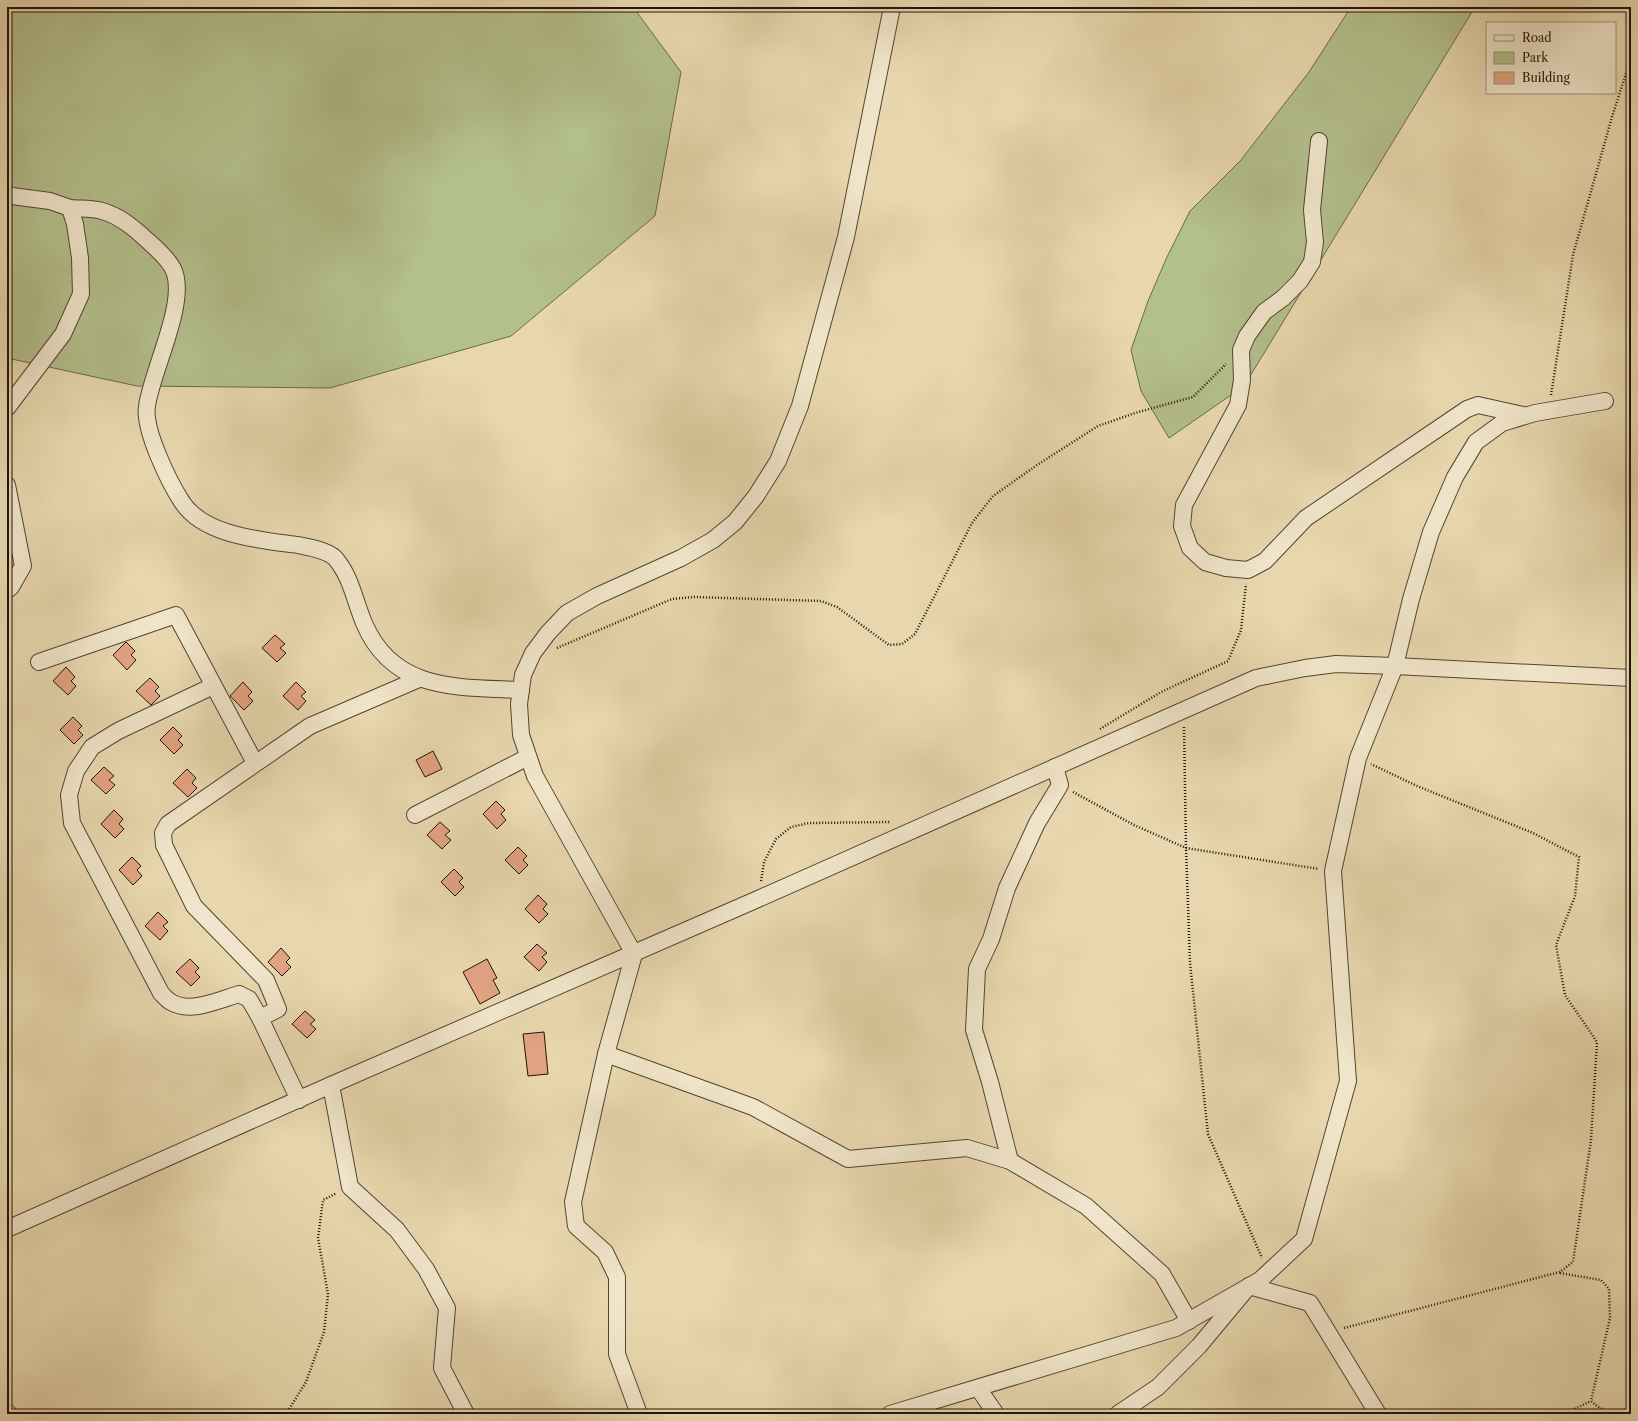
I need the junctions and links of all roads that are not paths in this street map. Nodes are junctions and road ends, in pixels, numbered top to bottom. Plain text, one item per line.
1 (892, 7) edge
2 (1319, 141) dead end
3 (7, 194) edge
4 (70, 208) junction
5 (1605, 401) dead end
6 (7, 408) edge
7 (1524, 416) junction
8 (7, 485) edge
9 (7, 590) edge
10 (39, 662) dead end
11 (1395, 666) junction
12 (1631, 678) edge
13 (420, 679) junction
14 (213, 686) junction
15 (521, 690) junction
16 (528, 757) junction
17 (255, 763) junction
18 (1056, 767) junction
19 (415, 815) dead end
20 (634, 954) junction
21 (260, 1018) junction
22 (606, 1054) junction
23 (331, 1085) junction
24 (299, 1100) junction
25 (1010, 1161) junction
26 (7, 1229) edge
27 (1249, 1286) junction
28 (1189, 1321) junction
29 (978, 1388) junction
30 (7, 1412) edge
31 (9, 1414) edge
32 (466, 1414) edge
33 (639, 1414) edge
34 (890, 1414) edge
35 (996, 1414) edge
36 (1118, 1414) edge
37 (1378, 1414) edge

1 - 15 street
2 - 7 street
3 - 4 street
4 - 6 street
4 - 13 street
5 - 7 street
7 - 11 street
8 - 9 street
10 - 14 street
11 - 12 street
11 - 18 street
11 - 27 street
13 - 15 street
13 - 17 street
14 - 17 street
14 - 21 street
15 - 16 street
16 - 19 street
16 - 20 street
17 - 21 street
18 - 20 street
18 - 25 street
20 - 22 street
20 - 23 street
21 - 24 street
22 - 25 street
22 - 33 street
23 - 24 street
23 - 32 street
24 - 26 street
25 - 28 street
27 - 28 street
27 - 36 street
27 - 37 street
28 - 29 street
29 - 34 street
29 - 35 street
30 - 31 street

